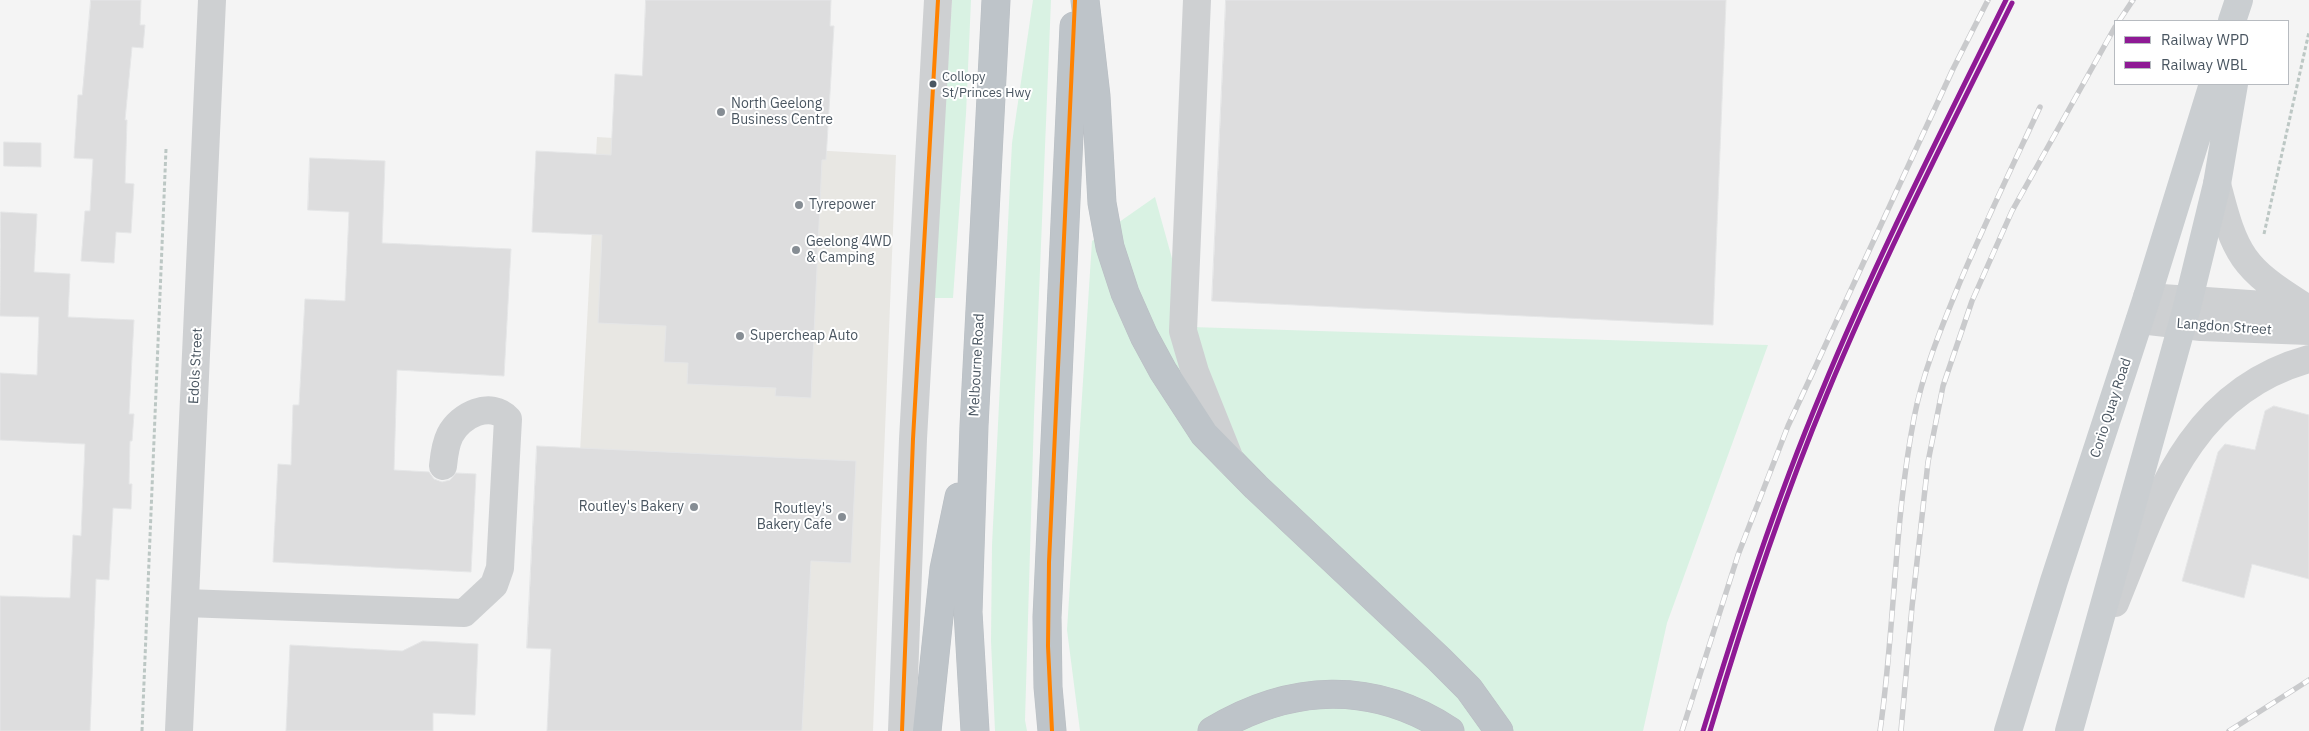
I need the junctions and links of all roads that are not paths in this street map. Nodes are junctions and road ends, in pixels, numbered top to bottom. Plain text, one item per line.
1 (212, 0) edge
2 (938, 0) edge
3 (996, 0) edge
4 (1075, 0) edge
5 (1084, 0) edge
6 (1197, 0) edge
7 (2239, 0) edge
8 (2250, 0) edge
9 (2232, 20) edge
10 (2246, 20) edge
11 (2213, 85) edge
12 (2234, 85) edge
13 (2218, 184) junction
14 (2143, 309) junction
15 (2185, 313) junction
16 (2309, 316) edge
17 (2309, 359) edge
18 (974, 426) junction
19 (1232, 464) junction
20 (443, 466) dead end
21 (185, 603) junction
22 (2083, 680) junction
23 (179, 731) edge
24 (902, 731) edge
25 (927, 731) edge
26 (975, 731) edge
27 (1052, 731) edge
28 (1212, 731) edge
29 (1450, 731) edge
30 (1500, 731) edge
31 (2008, 731) edge
32 (2069, 731) edge

1 - 21 street, Edols Street
2 - 24 street
3 - 18 highway, Melbourne Road
4 - 27 highway
5 - 19 highway
6 - 19 street
7 - 9 main road
8 - 10 main road
11 - 14 main road, Corio Quay Road
12 - 13 main road
13 - 15 main road
13 - 16 street
14 - 15 street, Langdon Street
14 - 31 main road, Corio Quay Road
15 - 16 street, Langdon Street
15 - 22 main road
17 - 22 street
18 - 25 highway
18 - 26 highway, Melbourne Road
19 - 30 highway
20 - 21 street
21 - 23 street, Edols Street
22 - 32 main road
28 - 29 highway

